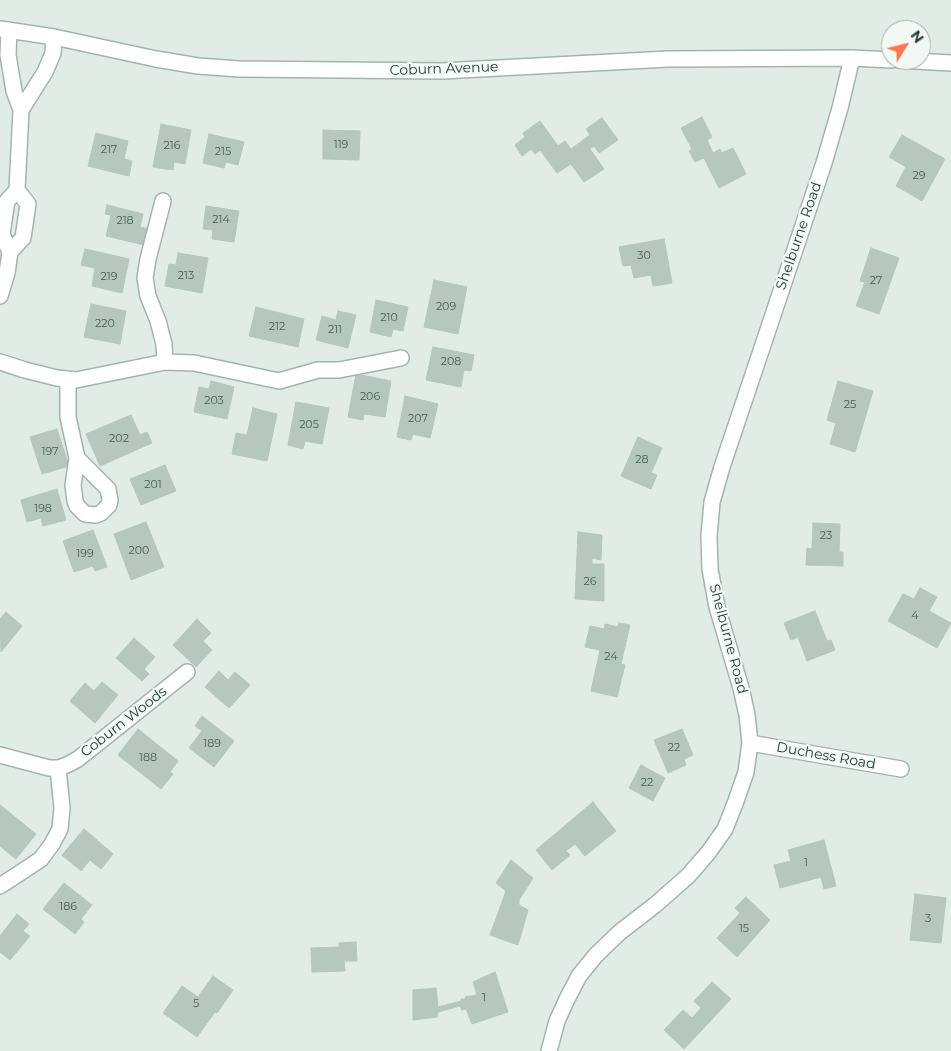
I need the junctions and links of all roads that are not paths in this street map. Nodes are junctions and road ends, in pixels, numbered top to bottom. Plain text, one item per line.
1 (5, 29) edge
2 (54, 37) junction
3 (852, 58) junction
4 (881, 59) edge
5 (931, 62) edge
6 (951, 63) edge
7 (21, 110) junction
8 (17, 190) junction
9 (164, 201) dead end
10 (10, 252) junction
11 (0, 295) edge
12 (401, 358) dead end
13 (0, 362) edge
14 (166, 362) junction
15 (68, 379) junction
16 (77, 458) dead end
17 (187, 672) dead end
18 (750, 743) junction
19 (0, 755) edge
20 (58, 768) junction
21 (901, 769) dead end
22 (0, 886) edge
23 (549, 1051) edge

1 - 2 street, Coburn Avenue
1 - 7 street
2 - 3 street, Coburn Avenue
2 - 7 street
3 - 4 street, Coburn Avenue
3 - 18 street, Shelburne Road
5 - 6 street
7 - 8 street
8 - 10 street
8 - 10 street
9 - 14 street
10 - 11 street
12 - 14 street
13 - 15 street
14 - 15 street
15 - 16 street
17 - 20 street, Coburn Woods
18 - 21 street, Duchess Road
18 - 23 street, Shelburne Road
19 - 20 street
20 - 22 street

